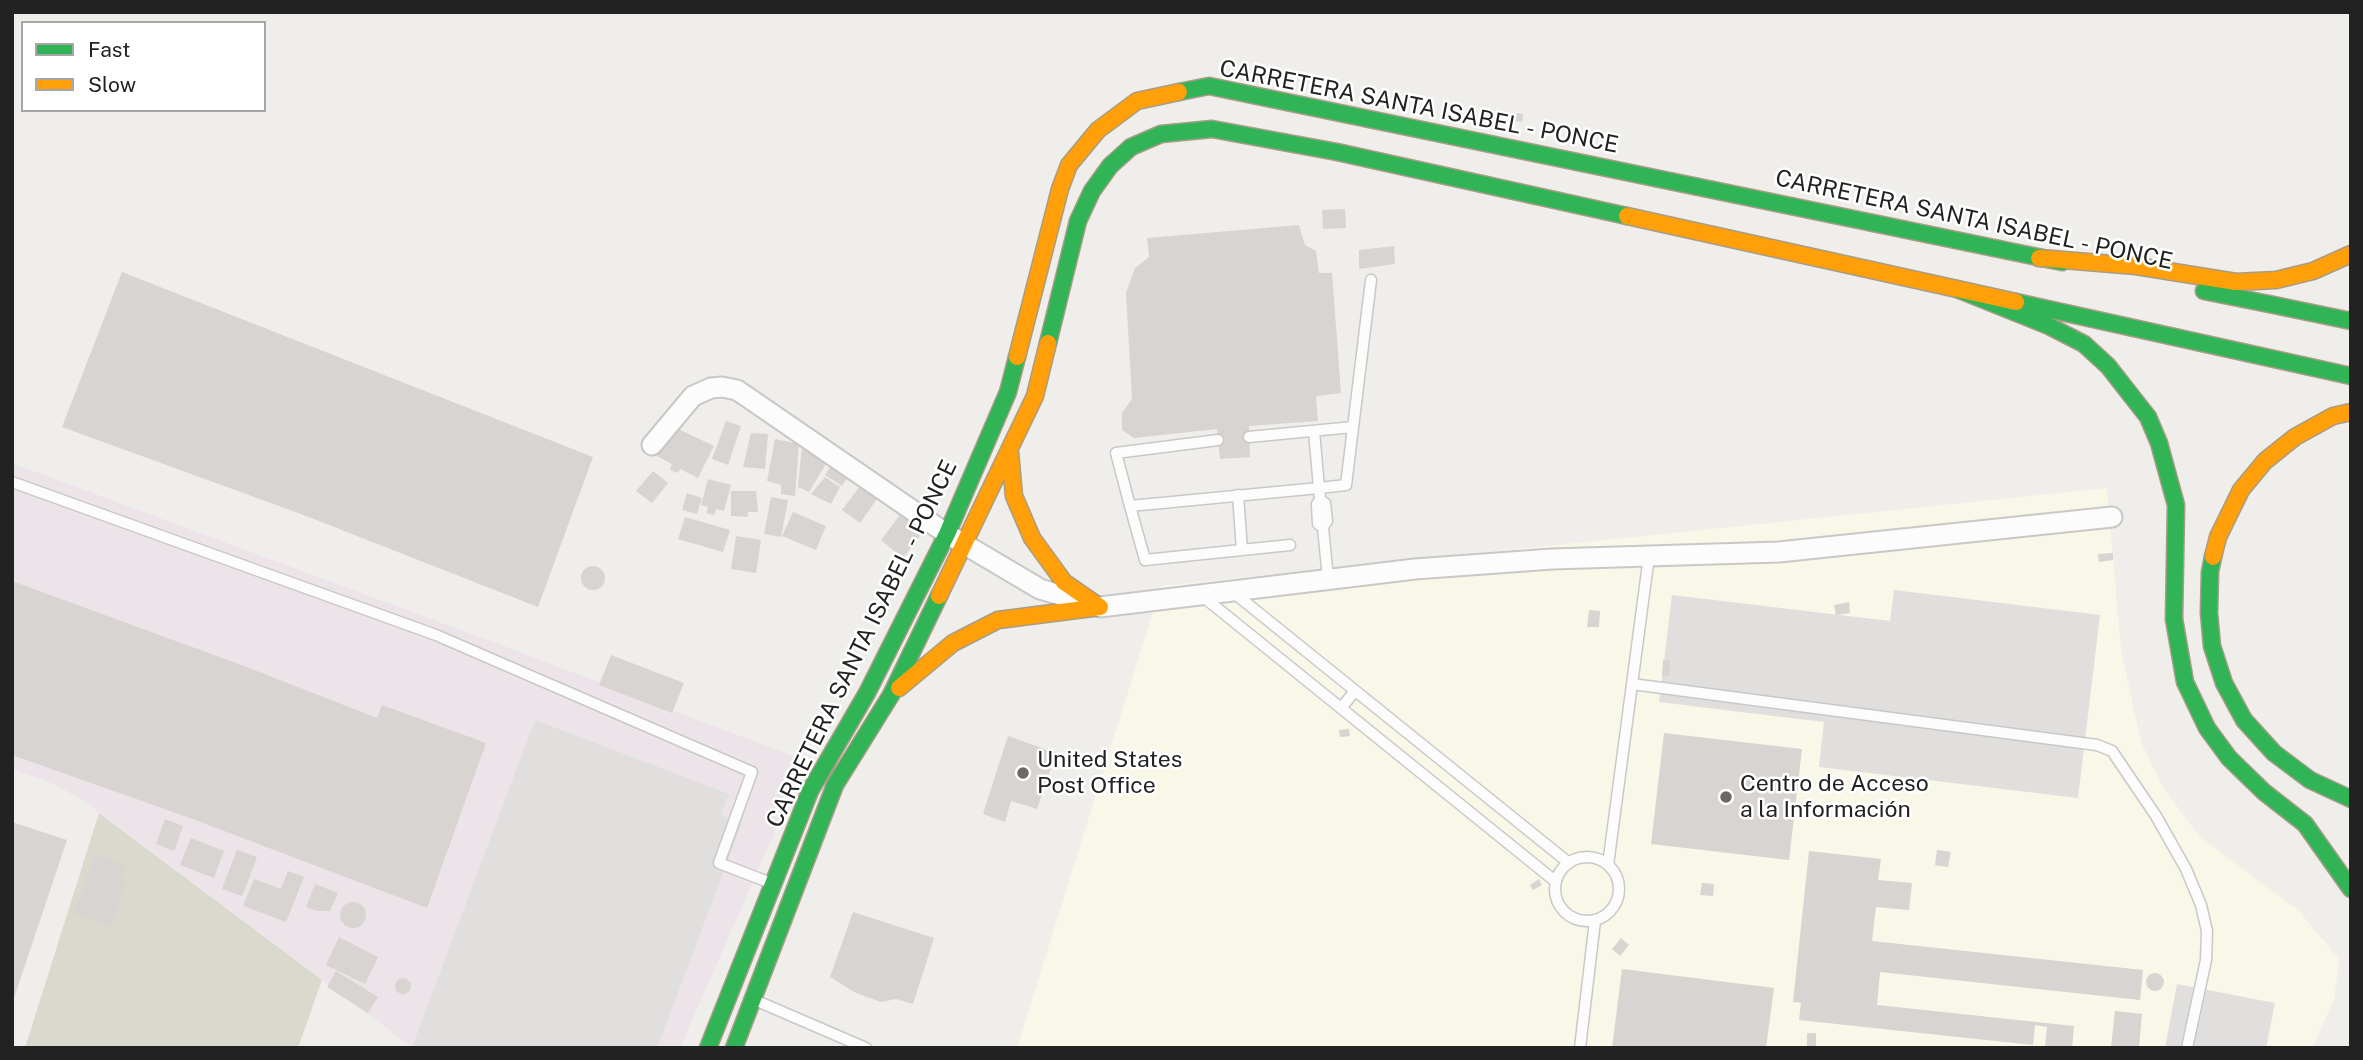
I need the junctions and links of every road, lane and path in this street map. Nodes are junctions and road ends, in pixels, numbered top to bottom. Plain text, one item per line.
1 (2351, 254) edge
2 (2039, 258) junction
3 (1371, 279) dead end
4 (1957, 289) junction
5 (2351, 321) edge
6 (2351, 376) edge
7 (2351, 412) edge
8 (1353, 427) junction
9 (1314, 431) junction
10 (1249, 437) dead end
11 (1218, 440) dead end
12 (652, 445) dead end
13 (1009, 450) junction
14 (12, 482) edge
15 (1319, 488) junction
16 (1238, 495) junction
17 (1130, 506) junction
18 (2112, 517) dead end
19 (947, 534) junction
20 (965, 544) junction
21 (1290, 545) dead end
22 (1242, 550) junction
23 (1649, 556) junction
24 (1328, 579) junction
25 (1232, 591) junction
26 (1201, 595) junction
27 (1100, 607) junction
28 (1632, 684) junction
29 (1355, 691) junction
30 (891, 695) junction
31 (1340, 708) junction
32 (2351, 799) edge
33 (1569, 863) junction
34 (1608, 865) junction
35 (1555, 881) junction
36 (773, 884) junction
37 (2351, 889) edge
38 (1595, 921) junction
39 (732, 990) junction
40 (754, 999) junction
41 (708, 1048) edge
42 (734, 1048) edge
43 (866, 1048) edge
44 (1580, 1048) edge
45 (2187, 1048) edge

1 - 2 main road
2 - 5 main road, CARRETERA SANTA ISABEL - PONCE
2 - 19 main road, CARRETERA SANTA ISABEL - PONCE
3 - 8 lane
4 - 6 main road, CARRETERA SANTA ISABEL - PONCE
4 - 13 main road, CARRETERA SANTA ISABEL - PONCE
4 - 37 main road
7 - 32 main road
8 - 9 lane
8 - 15 lane
9 - 10 lane
9 - 15 lane
11 - 17 lane
12 - 19 street
13 - 20 main road, CARRETERA SANTA ISABEL - PONCE
13 - 27 main road
14 - 36 lane
15 - 16 lane
15 - 24 lane
16 - 17 lane
16 - 22 lane
17 - 22 lane
18 - 23 street
19 - 20 street
19 - 36 main road, CARRETERA SANTA ISABEL - PONCE
20 - 27 street
20 - 30 main road, CARRETERA SANTA ISABEL - PONCE
21 - 22 lane
23 - 24 street
23 - 28 lane
24 - 25 street
25 - 26 street
25 - 29 lane
26 - 27 street
26 - 31 lane
27 - 30 main road
28 - 34 lane
28 - 45 lane
29 - 31 lane
29 - 33 lane
30 - 40 main road, CARRETERA SANTA ISABEL - PONCE
31 - 35 lane
33 - 34 lane
33 - 35 lane
34 - 38 lane
35 - 38 lane
36 - 39 main road, CARRETERA SANTA ISABEL - PONCE
38 - 44 lane
39 - 40 lane
39 - 41 main road, CARRETERA SANTA ISABEL - PONCE
40 - 42 main road, CARRETERA SANTA ISABEL - PONCE
40 - 43 lane

